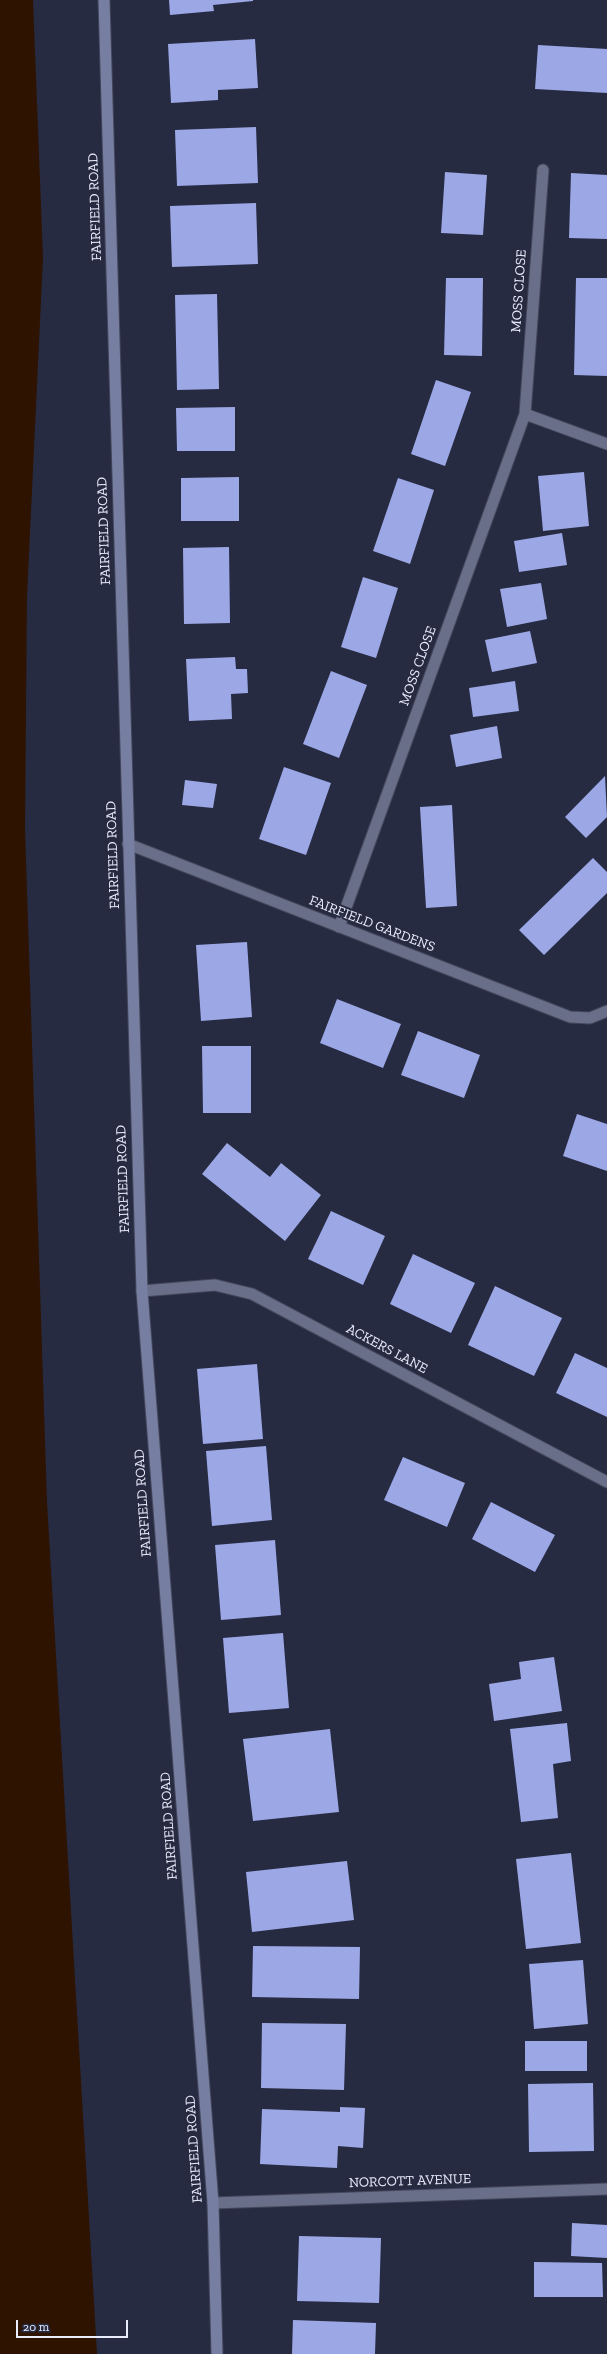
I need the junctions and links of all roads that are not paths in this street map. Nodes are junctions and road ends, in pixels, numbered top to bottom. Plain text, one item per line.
1 (104, 0) edge
2 (543, 170) dead end
3 (525, 414) junction
4 (607, 444) edge
5 (128, 844) junction
6 (339, 927) junction
7 (607, 1011) edge
8 (142, 1291) junction
9 (607, 1482) edge
10 (607, 2189) edge
11 (213, 2203) junction
12 (217, 2354) edge

1 - 5 main road, FAIRFIELD ROAD
2 - 3 street, MOSS CLOSE
3 - 4 street
3 - 6 street, MOSS CLOSE
5 - 6 street, FAIRFIELD GARDENS
5 - 8 main road, FAIRFIELD ROAD
6 - 7 street, FAIRFIELD GARDENS
8 - 9 street, ACKERS LANE
8 - 11 main road, FAIRFIELD ROAD
10 - 11 street, NORCOTT AVENUE
11 - 12 main road, FAIRFIELD ROAD

